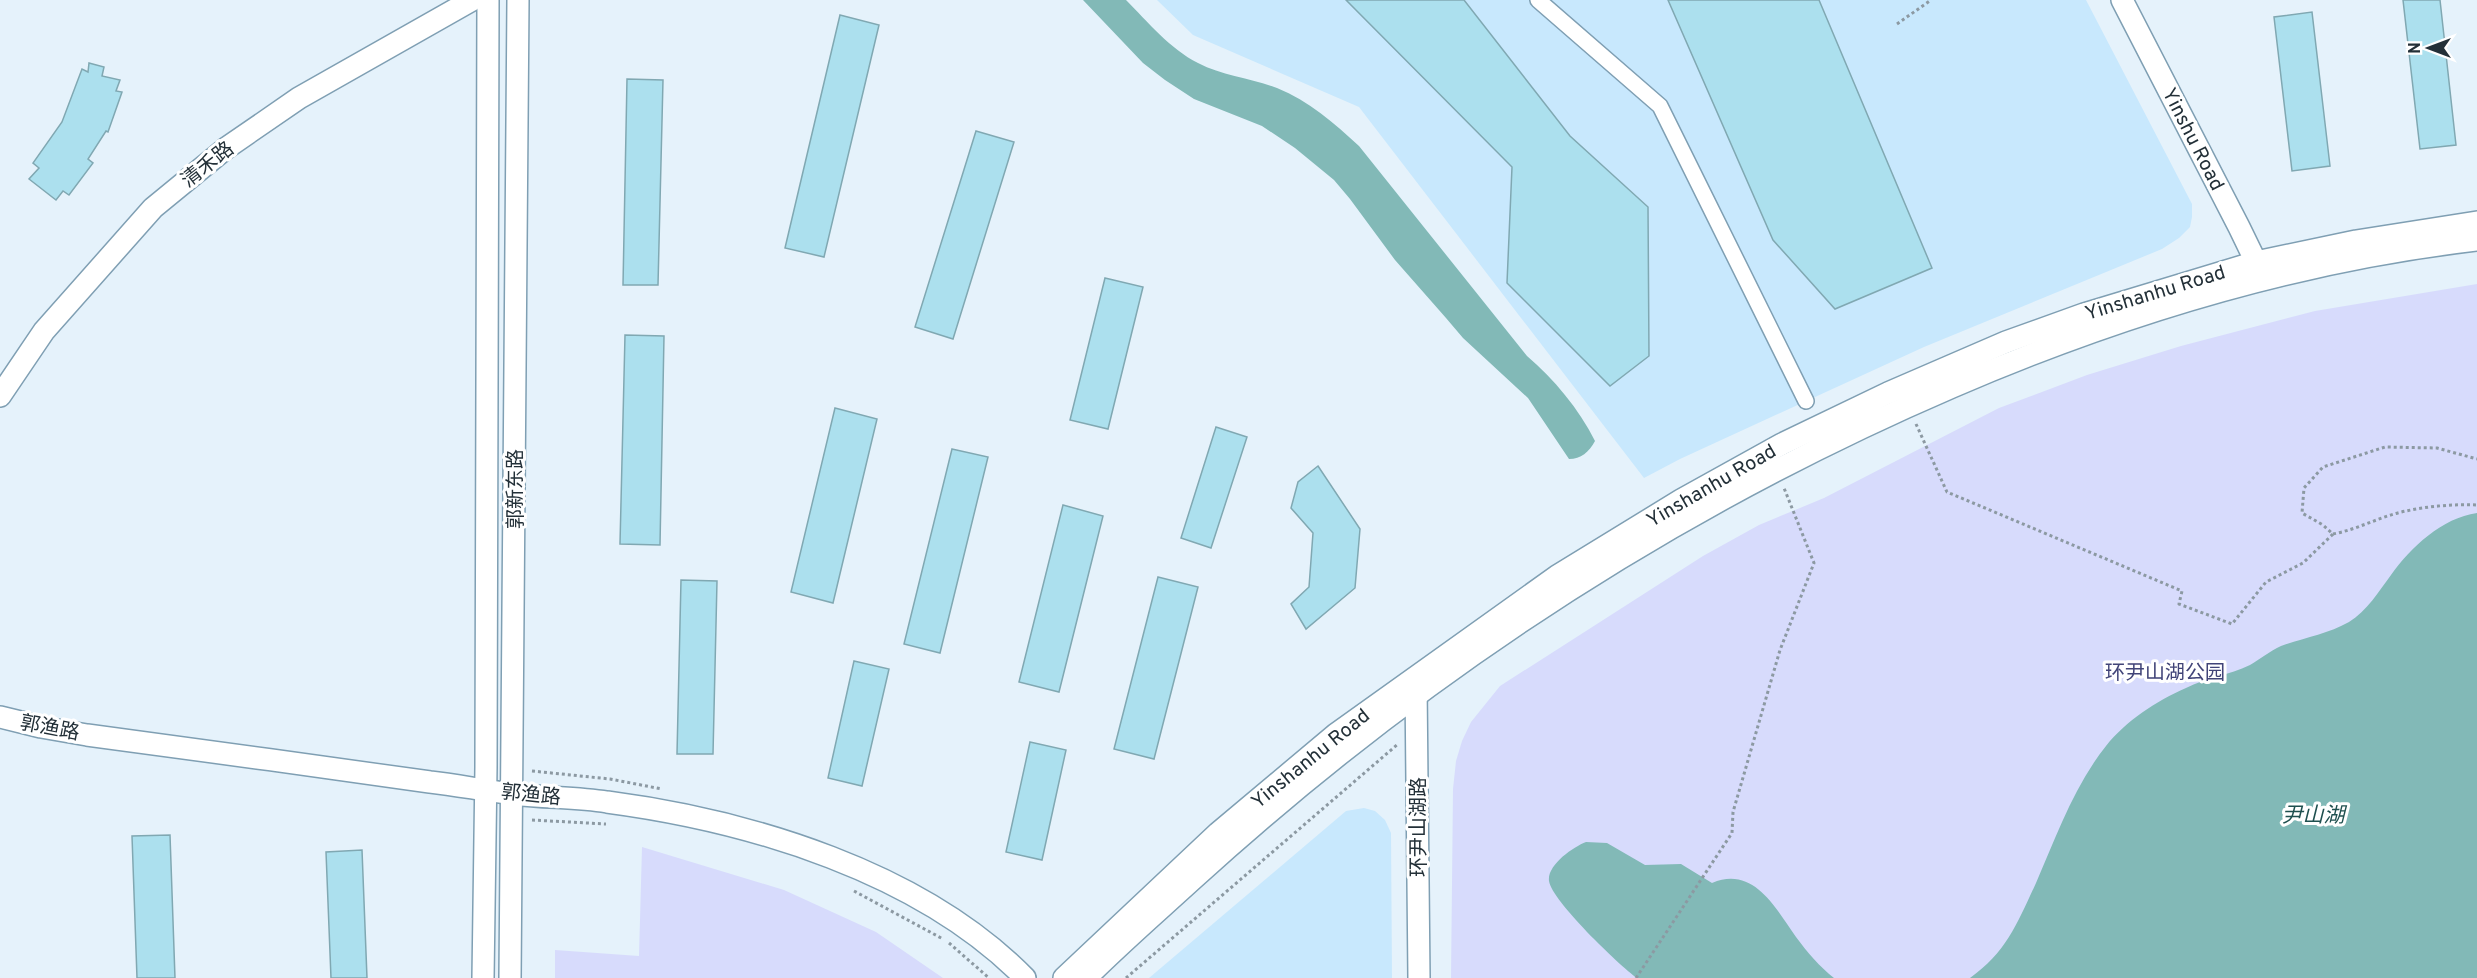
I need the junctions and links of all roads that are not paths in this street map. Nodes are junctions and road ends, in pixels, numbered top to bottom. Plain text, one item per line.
1 (472, 0) edge
2 (488, 0) edge
3 (518, 0) edge
4 (1538, 0) edge
5 (2122, 0) edge
6 (2477, 222) edge
7 (2477, 240) edge
8 (2258, 271) junction
9 (2091, 321) junction
10 (0, 396) edge
11 (1806, 401) dead end
12 (1416, 686) junction
13 (0, 717) edge
14 (486, 789) junction
15 (513, 794) junction
16 (483, 978) edge
17 (510, 978) edge
18 (1024, 978) edge
19 (1064, 978) edge
20 (1086, 978) edge
21 (1419, 978) edge

1 - 10 main road, 清禾路
2 - 14 main road, 郭新东路
3 - 15 main road, 郭新东路
4 - 11 street
5 - 8 main road, Yinshu Road
6 - 8 main road, Yinshanhu Road
7 - 8 main road, Yinshanhu Road
8 - 9 main road, Yinshanhu Road
9 - 12 main road, Yinshanhu Road
9 - 12 main road, Yinshanhu Road
12 - 19 main road, Yinshanhu Road
12 - 20 main road, Yinshanhu Road
12 - 21 main road, 环尹山湖路
13 - 14 main road, 郭渔路
14 - 15 main road, 郭渔路
14 - 16 main road, 郭新东路
15 - 17 main road, 郭新东路
15 - 18 main road, 郭渔路

